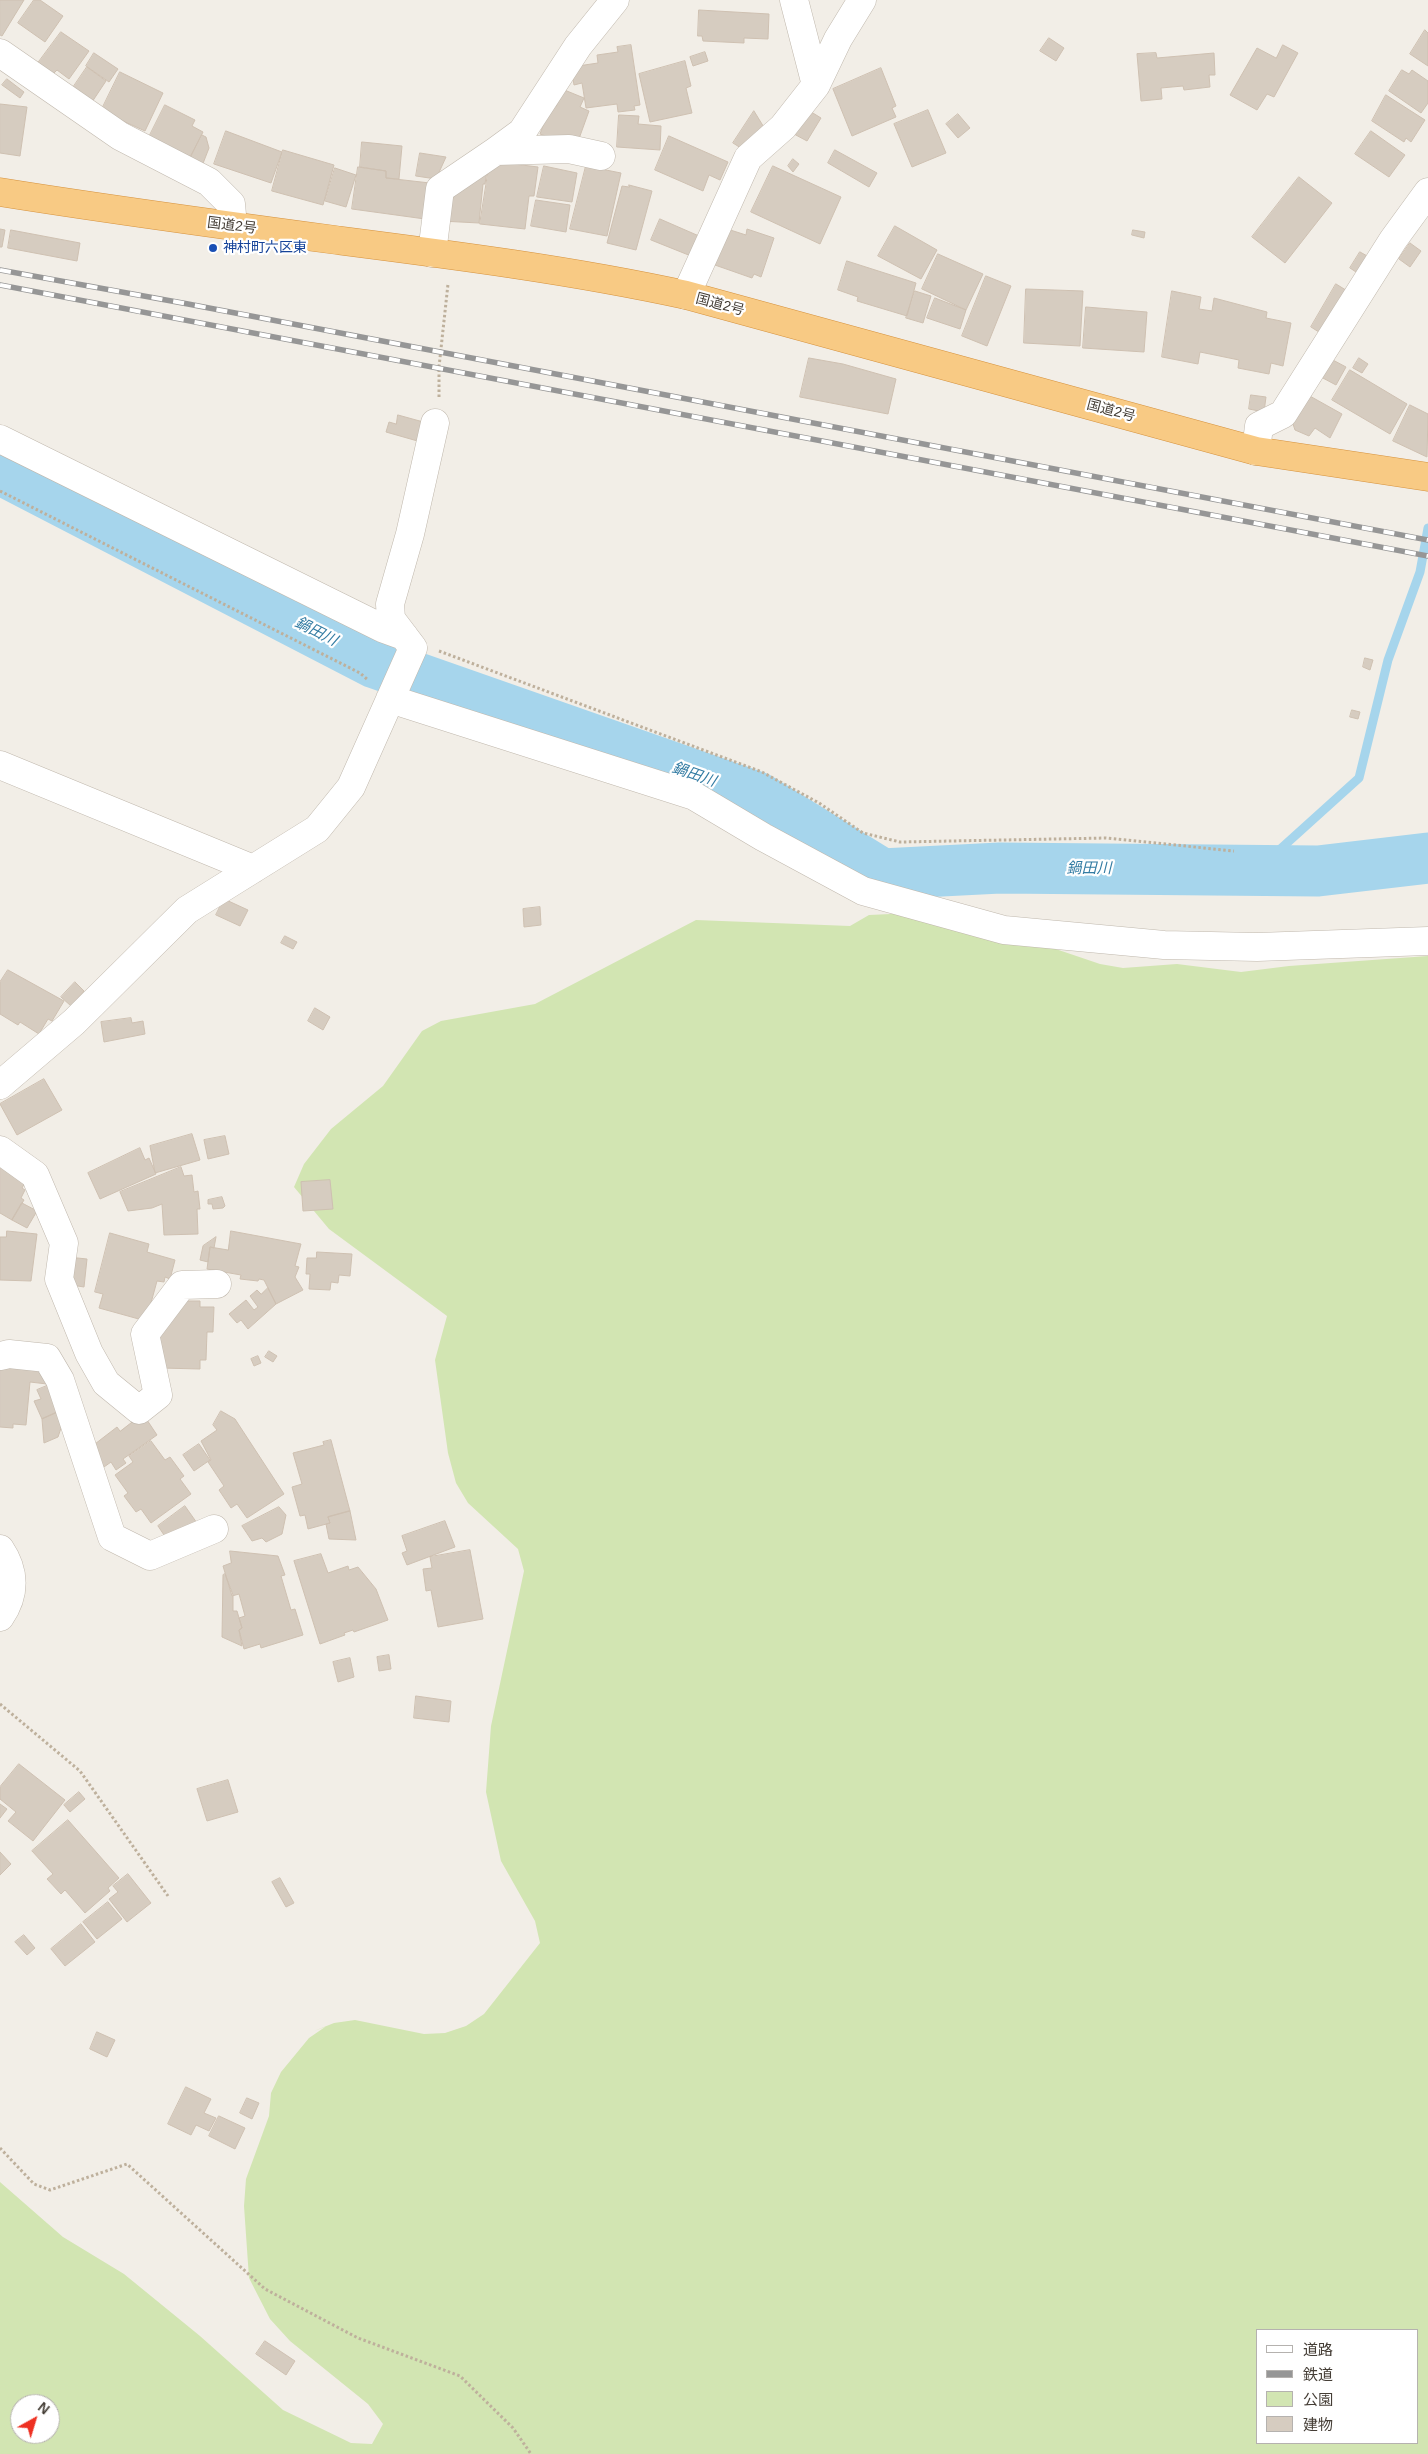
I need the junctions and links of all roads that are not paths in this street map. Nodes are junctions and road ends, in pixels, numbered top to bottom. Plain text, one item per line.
1 (616, 0) edge
2 (794, 0) edge
3 (862, 0) edge
4 (0, 53) edge
5 (816, 85) junction
6 (496, 151) junction
7 (601, 156) dead end
8 (0, 192) edge
9 (1428, 192) edge
10 (233, 226) junction
11 (443, 254) junction
12 (686, 295) junction
13 (435, 423) road end
14 (0, 439) edge
15 (1256, 451) junction
16 (1426, 477) edge
17 (408, 642) junction
18 (392, 695) junction
19 (0, 765) edge
20 (253, 869) junction
21 (1428, 941) edge
22 (0, 1085) edge
23 (0, 1150) edge
24 (217, 1284) dead end
25 (89, 1353) junction
26 (0, 1356) edge
27 (47, 1358) junction
28 (214, 1529) dead end
29 (0, 1548) edge
30 (0, 1616) edge

1 - 6 street
2 - 5 street
3 - 5 street
4 - 10 street
5 - 12 street
6 - 7 street
6 - 11 street
8 - 10 highway, 国道2号
9 - 15 street
10 - 11 highway, 国道2号
11 - 12 highway, 国道2号
12 - 15 highway, 国道2号
13 - 17 street
14 - 17 street
15 - 16 highway, 国道2号
17 - 18 street
18 - 20 street
18 - 21 street
19 - 20 street
20 - 22 street
23 - 25 street
24 - 25 street
25 - 27 street
26 - 27 street
27 - 28 street
29 - 30 street

